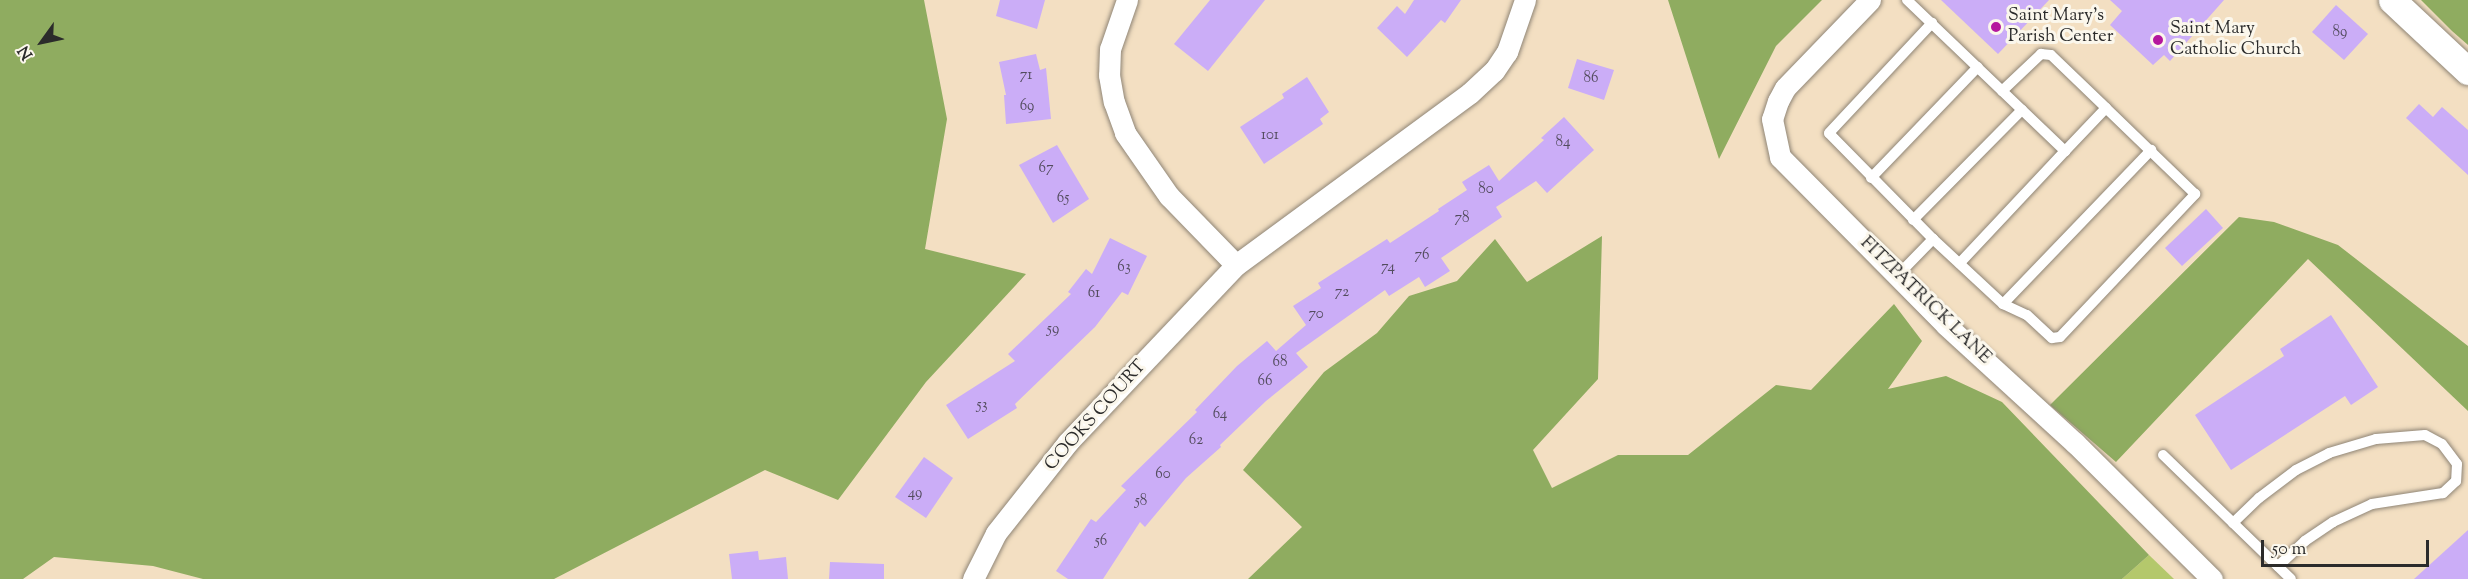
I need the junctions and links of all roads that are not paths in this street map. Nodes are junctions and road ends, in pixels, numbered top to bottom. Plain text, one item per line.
1 (1127, 0) edge
2 (1525, 0) edge
3 (1870, 0) edge
4 (1907, 0) edge
5 (2392, 0) edge
6 (1932, 23) junction
7 (1978, 67) junction
8 (2468, 71) edge
9 (2002, 92) junction
10 (2106, 108) junction
11 (2022, 110) junction
12 (2151, 150) junction
13 (2065, 151) junction
14 (1871, 178) junction
15 (1913, 220) junction
16 (1933, 239) junction
17 (1960, 263) junction
18 (1236, 265) junction
19 (1898, 276) junction
20 (2003, 304) junction
21 (2163, 455) dead end
22 (2233, 523) junction
23 (2278, 566) junction
24 (973, 579) edge
25 (2212, 579) edge
26 (2291, 579) edge

1 - 18 street
2 - 18 street, COOKS COURT
3 - 19 street, FITZPATRICK LANE
4 - 6 lane
5 - 8 street
6 - 7 lane
6 - 14 lane
7 - 9 lane
7 - 14 lane
9 - 10 lane
9 - 11 lane
10 - 12 lane
10 - 13 lane
11 - 13 lane
11 - 15 lane
12 - 20 lane
12 - 20 lane
13 - 17 lane
14 - 15 lane
15 - 16 lane
16 - 17 lane
16 - 19 lane
17 - 20 lane
18 - 24 street, COOKS COURT
19 - 25 street, FITZPATRICK LANE
21 - 22 lane
22 - 23 lane
22 - 23 lane
23 - 26 lane

